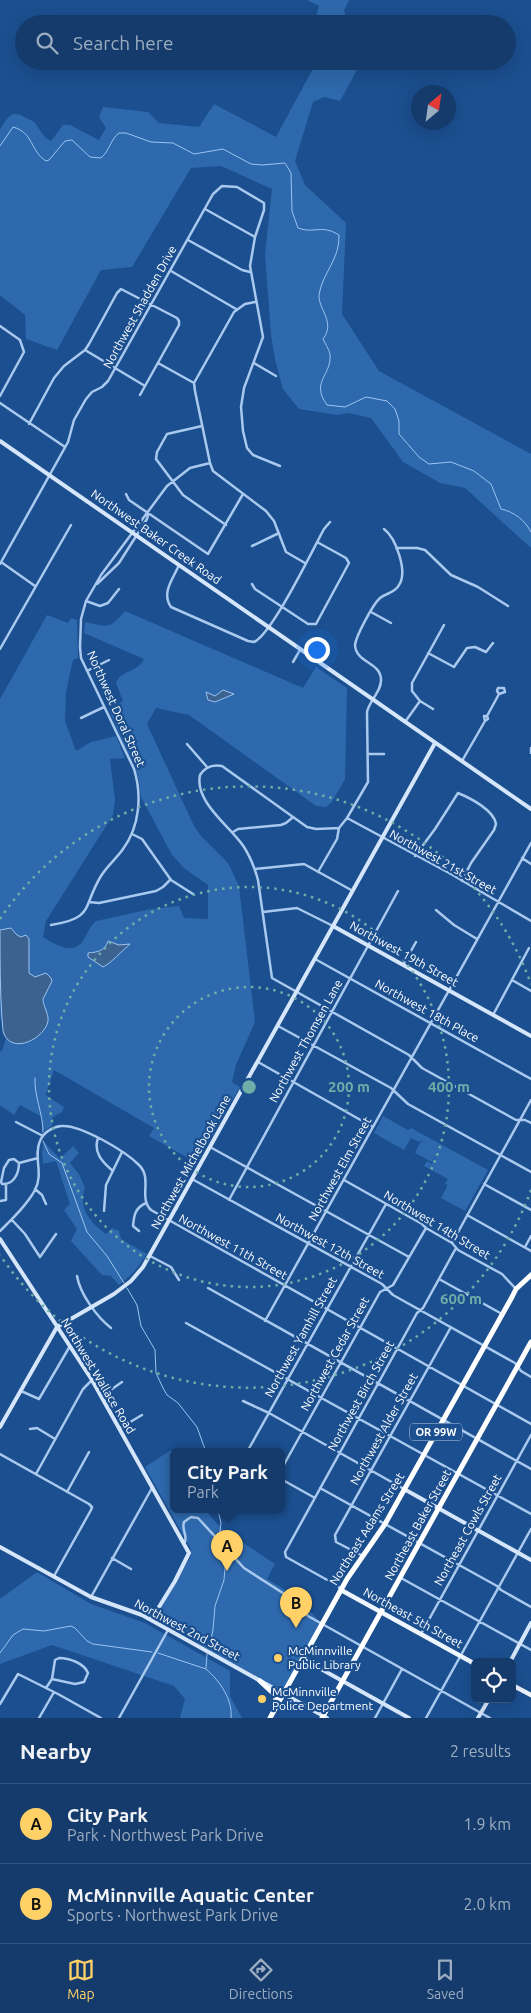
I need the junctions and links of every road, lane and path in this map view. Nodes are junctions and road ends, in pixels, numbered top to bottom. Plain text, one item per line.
1 (205, 209) junction
2 (255, 237) junction
3 (188, 240) junction
4 (171, 271) junction
5 (250, 272) junction
6 (255, 302) junction
7 (151, 303) junction
8 (236, 309) junction
9 (0, 326) edge
10 (85, 350) junction
11 (158, 363) junction
12 (254, 363) junction
13 (115, 369) junction
14 (276, 376) dead end
15 (194, 383) junction
16 (145, 386) junction
17 (0, 396) edge
18 (140, 396) dead end
19 (0, 404) edge
20 (29, 424) junction
21 (202, 426) junction
22 (0, 441) edge
23 (65, 447) junction
24 (210, 463) junction
25 (280, 466) dead end
26 (49, 475) junction
27 (172, 482) junction
28 (126, 494) dead end
29 (243, 494) junction
30 (148, 514) junction
31 (330, 522) dead end
32 (71, 525) dead end
33 (226, 525) junction
34 (384, 529) dead end
35 (279, 533) junction
36 (134, 534) junction
37 (317, 542) junction
38 (252, 546) dead end
39 (396, 548) junction
40 (0, 563) edge
41 (305, 563) junction
42 (179, 565) junction
43 (96, 584) junction
44 (252, 584) dead end
45 (35, 586) junction
46 (119, 589) dead end
47 (86, 601) junction
48 (282, 605) junction
49 (508, 606) dead end
50 (371, 612) junction
51 (392, 623) dead end
52 (444, 625) dead end
53 (268, 627) junction
54 (493, 643) dead end
55 (0, 649) edge
56 (300, 650) junction
57 (428, 653) junction
58 (109, 660) dead end
59 (293, 662) dead end
60 (87, 670) junction
61 (499, 694) dead end
62 (372, 699) junction
63 (420, 701) junction
64 (104, 707) junction
65 (433, 709) dead end
66 (81, 718) dead end
67 (405, 722) junction
68 (435, 743) junction
69 (187, 744) dead end
70 (531, 748) edge
71 (531, 753) edge
72 (368, 754) junction
73 (384, 754) dead end
74 (462, 761) junction
75 (207, 767) junction
76 (531, 809) edge
77 (292, 818) junction
78 (347, 818) junction
79 (339, 828) junction
80 (232, 832) junction
81 (132, 834) junction
82 (382, 838) junction
83 (531, 842) edge
84 (415, 856) junction
85 (522, 858) junction
86 (531, 864) edge
87 (255, 869) junction
88 (318, 872) junction
89 (171, 880) junction
90 (462, 881) junction
91 (353, 891) junction
92 (398, 891) dead end
93 (193, 894) dead end
94 (89, 902) junction
95 (498, 902) junction
96 (436, 910) dead end
97 (263, 912) junction
98 (531, 921) edge
99 (51, 925) dead end
100 (333, 926) junction
101 (477, 940) junction
102 (416, 942) dead end
103 (369, 946) junction
104 (529, 948) dead end
105 (315, 959) junction
106 (403, 965) junction
107 (351, 979) junction
108 (512, 980) junction
109 (449, 990) junction
110 (531, 991) edge
111 (296, 992) junction
112 (333, 1012) junction
113 (493, 1014) junction
114 (431, 1023) junction
115 (278, 1026) junction
116 (531, 1036) edge
117 (314, 1046) junction
118 (412, 1057) junction
119 (258, 1062) junction
120 (531, 1079) edge
121 (294, 1082) junction
122 (394, 1090) junction
123 (531, 1100) edge
124 (520, 1120) junction
125 (16, 1122) dead end
126 (531, 1123) edge
127 (373, 1127) junction
128 (43, 1136) junction
129 (98, 1138) junction
130 (210, 1147) junction
131 (122, 1152) junction
132 (500, 1155) junction
133 (38, 1158) junction
134 (19, 1163) junction
135 (247, 1167) junction
136 (113, 1170) junction
137 (531, 1172) edge
138 (192, 1180) junction
139 (344, 1180) junction
140 (1, 1184) edge
141 (484, 1184) junction
142 (6, 1185) junction
143 (35, 1189) junction
144 (229, 1200) junction
145 (0, 1201) edge
146 (146, 1203) junction
147 (46, 1204) dead end
148 (386, 1204) junction
149 (531, 1210) edge
150 (104, 1211) dead end
151 (326, 1211) junction
152 (467, 1215) junction
153 (12, 1219) junction
154 (169, 1221) junction
155 (426, 1228) junction
156 (0, 1231) edge
157 (140, 1231) dead end
158 (56, 1234) dead end
159 (369, 1234) junction
160 (531, 1236) edge
161 (0, 1239) edge
162 (452, 1243) junction
163 (308, 1244) junction
164 (525, 1247) junction
165 (456, 1248) junction
166 (531, 1251) edge
167 (150, 1256) junction
168 (409, 1257) junction
169 (350, 1267) junction
170 (77, 1276) dead end
171 (531, 1276) edge
172 (439, 1279) junction
173 (179, 1280) dead end
174 (284, 1286) junction
175 (208, 1288) dead end
176 (387, 1289) junction
177 (516, 1289) junction
178 (92, 1307) junction
179 (327, 1309) junction
180 (420, 1310) junction
181 (502, 1314) junction
182 (265, 1320) junction
183 (186, 1323) dead end
184 (57, 1326) junction
185 (451, 1327) junction
186 (111, 1328) dead end
187 (360, 1328) junction
188 (531, 1342) edge
189 (307, 1344) junction
190 (70, 1346) junction
191 (484, 1346) junction
192 (397, 1349) junction
193 (341, 1363) junction
194 (518, 1366) junction
195 (429, 1368) junction
196 (531, 1377) edge
197 (288, 1379) junction
198 (92, 1380) junction
199 (122, 1382) dead end
200 (377, 1384) junction
201 (462, 1386) junction
202 (20, 1391) junction
203 (102, 1396) junction
204 (321, 1398) junction
205 (243, 1401) dead end
206 (409, 1402) junction
207 (496, 1405) junction
208 (269, 1413) junction
209 (142, 1415) dead end
210 (358, 1418) junction
211 (442, 1420) junction
212 (531, 1424) edge
213 (0, 1427) edge
214 (120, 1428) junction
215 (30, 1429) dead end
216 (302, 1432) junction
217 (531, 1435) edge
218 (390, 1436) junction
219 (56, 1438) junction
220 (477, 1439) junction
221 (249, 1448) edge
222 (90, 1452) dead end
223 (338, 1453) junction
224 (0, 1454) edge
225 (424, 1454) junction
226 (516, 1461) junction
227 (285, 1463) edge
228 (531, 1469) edge
229 (371, 1471) junction
230 (458, 1473) junction
231 (36, 1474) junction
232 (285, 1481) edge
233 (152, 1488) junction
234 (320, 1488) junction
235 (404, 1490) junction
236 (68, 1492) junction
237 (498, 1495) junction
238 (315, 1498) junction
239 (351, 1506) junction
240 (438, 1509) junction
241 (531, 1514) edge
242 (385, 1524) junction
243 (531, 1529) edge
244 (478, 1531) junction
245 (419, 1543) junction
246 (184, 1544) junction
247 (0, 1547) edge
248 (518, 1553) junction
249 (363, 1556) junction
250 (112, 1558) junction
251 (531, 1560) edge
252 (459, 1565) junction
253 (131, 1569) dead end
254 (54, 1576) junction
255 (400, 1578) junction
256 (498, 1588) junction
257 (341, 1590) junction
258 (91, 1597) junction
259 (440, 1600) junction
260 (531, 1607) edge
261 (381, 1612) junction
262 (151, 1620) junction
263 (480, 1622) junction
264 (531, 1623) edge
265 (322, 1625) junction
266 (168, 1629) junction
267 (421, 1634) junction
268 (520, 1644) junction
269 (362, 1647) junction
270 (531, 1650) edge
271 (461, 1656) junction
272 (512, 1658) edge
273 (303, 1660) junction
274 (471, 1662) edge
275 (402, 1669) junction
276 (52, 1679) junction
277 (260, 1681) junction
278 (342, 1682) junction
279 (516, 1687) edge
280 (46, 1688) junction
281 (441, 1691) junction
282 (54, 1692) junction
283 (284, 1694) junction
284 (531, 1696) edge
285 (487, 1703) edge
286 (0, 1704) edge
287 (383, 1704) junction
288 (277, 1705) junction
289 (481, 1713) junction
290 (324, 1717) edge
291 (39, 1718) edge
292 (101, 1718) edge
293 (119, 1718) edge
294 (270, 1718) edge
295 (375, 1718) edge
296 (409, 1718) edge
297 (426, 1718) edge
298 (478, 1718) edge
299 (490, 1718) edge

1 - 2 street
1 - 2 street, Northwest Shadden Drive
1 - 3 street, Northwest Shadden Drive
2 - 5 street
3 - 4 street, Northwest Shadden Drive
3 - 5 street
4 - 7 street, Northwest Shadden Drive
4 - 8 street
5 - 6 street
6 - 8 street
6 - 12 street
7 - 10 street
7 - 11 street
7 - 13 street, Northwest Shadden Drive
8 - 15 street
9 - 17 street
10 - 13 street
10 - 20 street
11 - 15 street
11 - 16 street
12 - 14 street
12 - 25 street
13 - 16 street
13 - 23 street, Northwest Shadden Drive
15 - 21 street
16 - 18 street
19 - 20 street
20 - 23 street
21 - 24 street
21 - 27 street
22 - 26 street, Northwest Baker Creek Road
23 - 26 street, Northwest Shadden Drive
24 - 27 street
24 - 29 street
26 - 36 street, Northwest Baker Creek Road
26 - 40 street, Northwest Shadden Drive
27 - 30 street
27 - 33 street
28 - 30 street
29 - 33 street
29 - 35 street
30 - 33 street
30 - 36 street
31 - 37 street
32 - 45 street
34 - 39 street
35 - 38 street
35 - 41 street
36 - 42 street, Northwest Baker Creek Road
36 - 43 street, Northwest Doral Street
36 - 43 street, Northwest Doral Street
37 - 41 street
37 - 48 street
39 - 49 street
39 - 50 street
40 - 45 street
41 - 48 street
42 - 53 street, Northwest Baker Creek Road
42 - 53 street
43 - 47 street, Northwest Doral Street
44 - 48 street
45 - 55 street
46 - 47 street
47 - 60 street, Northwest Doral Street
48 - 53 street
50 - 51 street
50 - 62 street
52 - 57 street
53 - 56 street, Northwest Baker Creek Road
54 - 57 street
56 - 59 street
56 - 62 street, Northwest Baker Creek Road
57 - 63 street
58 - 60 street
60 - 64 street, Northwest Doral Street
61 - 74 street
62 - 67 street, Northwest Baker Creek Road
62 - 72 street
63 - 65 street
63 - 67 street
64 - 66 street
64 - 81 street, Northwest Doral Street
67 - 68 street, Northwest Baker Creek Road
68 - 74 street, Northwest Baker Creek Road
68 - 82 street, Northwest Michelbook Lane
69 - 75 street
70 - 71 street
72 - 73 street
72 - 78 street
74 - 76 street, Northwest Baker Creek Road
75 - 77 street
75 - 80 street
77 - 79 street
77 - 80 street
78 - 79 street
78 - 82 street, Northwest 21st Street
79 - 88 street
80 - 87 street
81 - 89 street
81 - 94 street, Northwest Doral Street
82 - 84 street, Northwest 21st Street
82 - 91 street, Northwest Michelbook Lane
83 - 85 street, Northwest Elm Street
84 - 90 street, Northwest 21st Street
84 - 90 street
85 - 86 street
85 - 95 street, Northwest Elm Street
87 - 88 street
87 - 97 street
88 - 91 street
89 - 93 street
89 - 94 street
90 - 95 street, Northwest 21st Street
91 - 100 street, Northwest Michelbook Lane
92 - 103 street, Northwest Thomsen Lane
94 - 99 street, Northwest Doral Street
95 - 98 street, Northwest 21st Street
95 - 101 street, Northwest Elm Street
96 - 101 street
97 - 100 street, Northwest 19th Street
97 - 111 street
100 - 103 street, Northwest 19th Street
100 - 105 street, Northwest Michelbook Lane
101 - 109 street, Northwest Elm Street
102 - 106 street
103 - 106 street, Northwest 19th Street
103 - 107 street, Northwest Thomsen Lane
104 - 108 street
105 - 107 street, Northwest 18th Place
105 - 111 street, Northwest Michelbook Lane
106 - 109 street, Northwest 19th Street
107 - 112 street, Northwest Thomsen Lane
107 - 114 street, Northwest 18th Place
108 - 110 street
108 - 113 street
109 - 113 street, Northwest 19th Street
109 - 114 street, Northwest Elm Street
111 - 112 street
111 - 115 street, Northwest Michelbook Lane
112 - 117 street, Northwest Thomsen Lane
112 - 118 street
113 - 116 street, Northwest 19th Street
114 - 118 street, Northwest Elm Street
114 - 120 street, Northwest 18th Place
115 - 117 street
115 - 119 street, Northwest Michelbook Lane
117 - 121 street, Northwest Thomsen Lane
117 - 122 street
118 - 122 street, Northwest Elm Street
118 - 124 street
119 - 121 street
119 - 130 street, Northwest Michelbook Lane
121 - 127 street
121 - 135 street, Northwest Thomsen Lane
122 - 127 street, Northwest Elm Street
122 - 132 street
123 - 124 street
124 - 126 street
124 - 132 street
125 - 128 street
127 - 139 street, Northwest Elm Street
128 - 129 street
128 - 133 street
129 - 131 street
129 - 136 street
130 - 135 street
130 - 138 street, Northwest Michelbook Lane
131 - 136 street
131 - 146 street
132 - 137 street
132 - 141 street
133 - 134 street
133 - 143 street
134 - 140 street
134 - 142 street
135 - 144 street, Northwest Thomsen Lane
135 - 151 street
136 - 150 street
138 - 144 street, Northwest 12th Street
138 - 154 street, Northwest Michelbook Lane
139 - 148 street, Northwest 14th Street
139 - 151 street, Northwest Elm Street
140 - 142 street
141 - 149 street
141 - 152 street
142 - 145 street
143 - 147 street
143 - 153 street
144 - 163 street, Northwest 12th Street
146 - 154 street, Northwest 11th Street
146 - 157 street
148 - 155 street, Northwest 14th Street
148 - 159 street, Northwest Yamhill Street
151 - 159 street
151 - 163 street, Northwest Elm Street
152 - 162 street
152 - 164 street
153 - 156 street
153 - 158 street
154 - 167 street, Northwest Michelbook Lane
154 - 174 street, Northwest 11th Street
155 - 162 street, Northwest 14th Street
155 - 168 street, Northwest Cedar Street
159 - 168 street
159 - 169 street, Northwest Yamhill Street
160 - 164 street
161 - 184 street, Northwest Wallace Road
162 - 165 street, Northwest 14th Street
163 - 169 street, Northwest 12th Street
163 - 174 street, Northwest Elm Street
164 - 166 street
165 - 172 street, Northwest Birch Street
165 - 177 street, Northwest 14th Street
167 - 173 street
167 - 178 street, Northwest Michelbook Lane
168 - 176 street, Northwest Cedar Street
169 - 176 street, Northwest 12th Street
169 - 179 street, Northwest Yamhill Street
170 - 178 street
171 - 177 highway, Northeast Adams Street / OR 99W
172 - 180 street, Northwest Birch Street
172 - 181 street
174 - 179 street, Northwest 11th Street
174 - 182 street, Northwest Elm Street
175 - 182 street
176 - 180 street, Northwest 12th Street
176 - 187 street, Northwest Cedar Street
177 - 181 highway, Northeast Adams Street / OR 99W
178 - 184 street, Northwest Michelbook Lane
178 - 186 street
179 - 187 street, Northwest 11th Street
179 - 189 street, Northwest Yamhill Street
180 - 185 street, Northwest 12th Street
180 - 192 street, Northwest Birch Street
181 - 191 highway, Northeast Adams Street / OR 99W
182 - 189 street
183 - 197 street
184 - 190 street, Northwest Wallace Road
184 - 202 street
185 - 191 street, Northwest 12th Street
185 - 195 street, Northwest Alder Street
187 - 192 street, Northwest 11th Street
187 - 193 street, Northwest Cedar Street
188 - 194 highway, Northeast Baker Street / OR 99W
189 - 193 street
189 - 197 street, Northwest Yamhill Street
190 - 198 street, Northwest Wallace Road
190 - 202 street
191 - 194 street, Northwest 12th Street
191 - 201 highway, Northeast Adams Street / OR 99W
192 - 195 street, Northwest 11th Street
192 - 200 street, Northwest Birch Street
193 - 200 street
193 - 204 street, Northwest Cedar Street
194 - 196 street, Northwest 12th Street
194 - 207 highway, Northeast Baker Street / OR 99W
195 - 201 street, Northwest 11th Street
195 - 206 street, Northwest Alder Street
197 - 204 street
197 - 208 street, Northwest Yamhill Street
198 - 203 street, Northwest Wallace Road
198 - 219 street
199 - 203 street
200 - 206 street
200 - 210 street, Northwest Birch Street
201 - 207 street, Northwest 11th Street
201 - 211 highway, Northeast Adams Street / OR 99W
202 - 213 street
203 - 214 street, Northwest Wallace Road
204 - 210 street
204 - 216 street, Northwest Cedar Street
205 - 208 street
206 - 211 street
206 - 218 street, Northwest Alder Street
207 - 212 street, Northwest 11th Street
207 - 220 highway, Northeast Baker Street / OR 99W
208 - 216 street
208 - 221 street, Northwest Yamhill Street
209 - 214 street
210 - 218 street
210 - 223 street, Northwest Birch Street
211 - 220 street
211 - 225 highway, Northeast Adams Street / OR 99W
214 - 233 street, Northwest Wallace Road
215 - 219 street
216 - 223 street
216 - 227 street, Northwest Cedar Street
217 - 226 street, Northeast Cowls Street
218 - 225 street
218 - 229 street, Northwest Alder Street
219 - 231 street
220 - 226 street
220 - 230 highway, Northeast Baker Street / OR 99W
222 - 236 street
223 - 229 street
223 - 234 street, Northwest Birch Street
224 - 231 street
225 - 230 street
225 - 235 highway, Northeast Adams Street / OR 99W
226 - 228 street
226 - 237 street, Northeast Cowls Street
229 - 235 street
229 - 239 street, Northwest Alder Street
230 - 237 street
230 - 240 highway, Northeast Baker Street / OR 99W
231 - 236 street
232 - 238 street
233 - 246 street, Northwest Wallace Road
233 - 250 street
234 - 238 street, Northwest Birch Street
234 - 239 street
235 - 240 street
235 - 242 highway, Northeast Adams Street / OR 99W
236 - 254 street
237 - 241 street
237 - 244 street, Northeast Cowls Street
238 - 257 street, Northwest Birch Street
239 - 242 street
239 - 249 street, Northwest Alder Street
240 - 244 street
240 - 245 highway, Northeast Baker Street / OR 99W
242 - 245 street
242 - 249 highway, Northeast Adams Street / OR 99W
243 - 248 street
244 - 248 street
244 - 252 street, Northeast Cowls Street
245 - 252 street
245 - 255 highway, Northeast Baker Street / OR 99W
246 - 262 street, Northwest Wallace Road
246 - 265 street
247 - 254 street, Northwest 2nd Street
248 - 251 street
248 - 256 street
249 - 257 highway, Northeast Adams Street / OR 99W
250 - 253 street
250 - 258 street
252 - 256 street
252 - 259 street, Northeast Cowls Street
254 - 258 street, Northwest 2nd Street
255 - 259 street
255 - 261 highway, Northeast Baker Street / OR 99W
256 - 260 street
256 - 263 street
257 - 261 main road, Northeast 5th Street
257 - 265 highway, Northeast Adams Street / OR 99W
258 - 262 street, Northwest 2nd Street
259 - 263 street
259 - 267 street, Northeast Cowls Street
261 - 267 main road, Northeast 5th Street
261 - 269 highway, Northeast Baker Street / OR 99W
262 - 266 street, Northwest 2nd Street
263 - 268 street
263 - 271 street
264 - 268 street
265 - 269 street
265 - 273 highway, Northeast Adams Street / OR 99W
266 - 277 street, Northwest 2nd Street
266 - 293 street
267 - 271 main road, Northeast 5th Street
268 - 270 street
268 - 272 street
269 - 275 street
269 - 278 highway, Northeast Baker Street / OR 99W
271 - 274 main road, Northeast 5th Street
271 - 281 street
273 - 278 street
273 - 283 highway, Northeast Adams Street / OR 99W
275 - 281 street
275 - 287 street
276 - 276 street
276 - 280 street
277 - 283 street, Northwest 2nd Street
277 - 288 highway
278 - 287 street
278 - 290 highway, Northeast Baker Street / OR 99W
279 - 284 main road
280 - 282 street
280 - 286 street
281 - 289 street
281 - 297 street
282 - 291 street
282 - 292 street
283 - 288 highway, Northeast Adams Street / OR 99W
283 - 290 street, Northwest 2nd Street
285 - 289 street
287 - 295 street
287 - 296 street
288 - 294 highway, Northeast Adams Street / OR 99W
289 - 298 street
289 - 299 street

